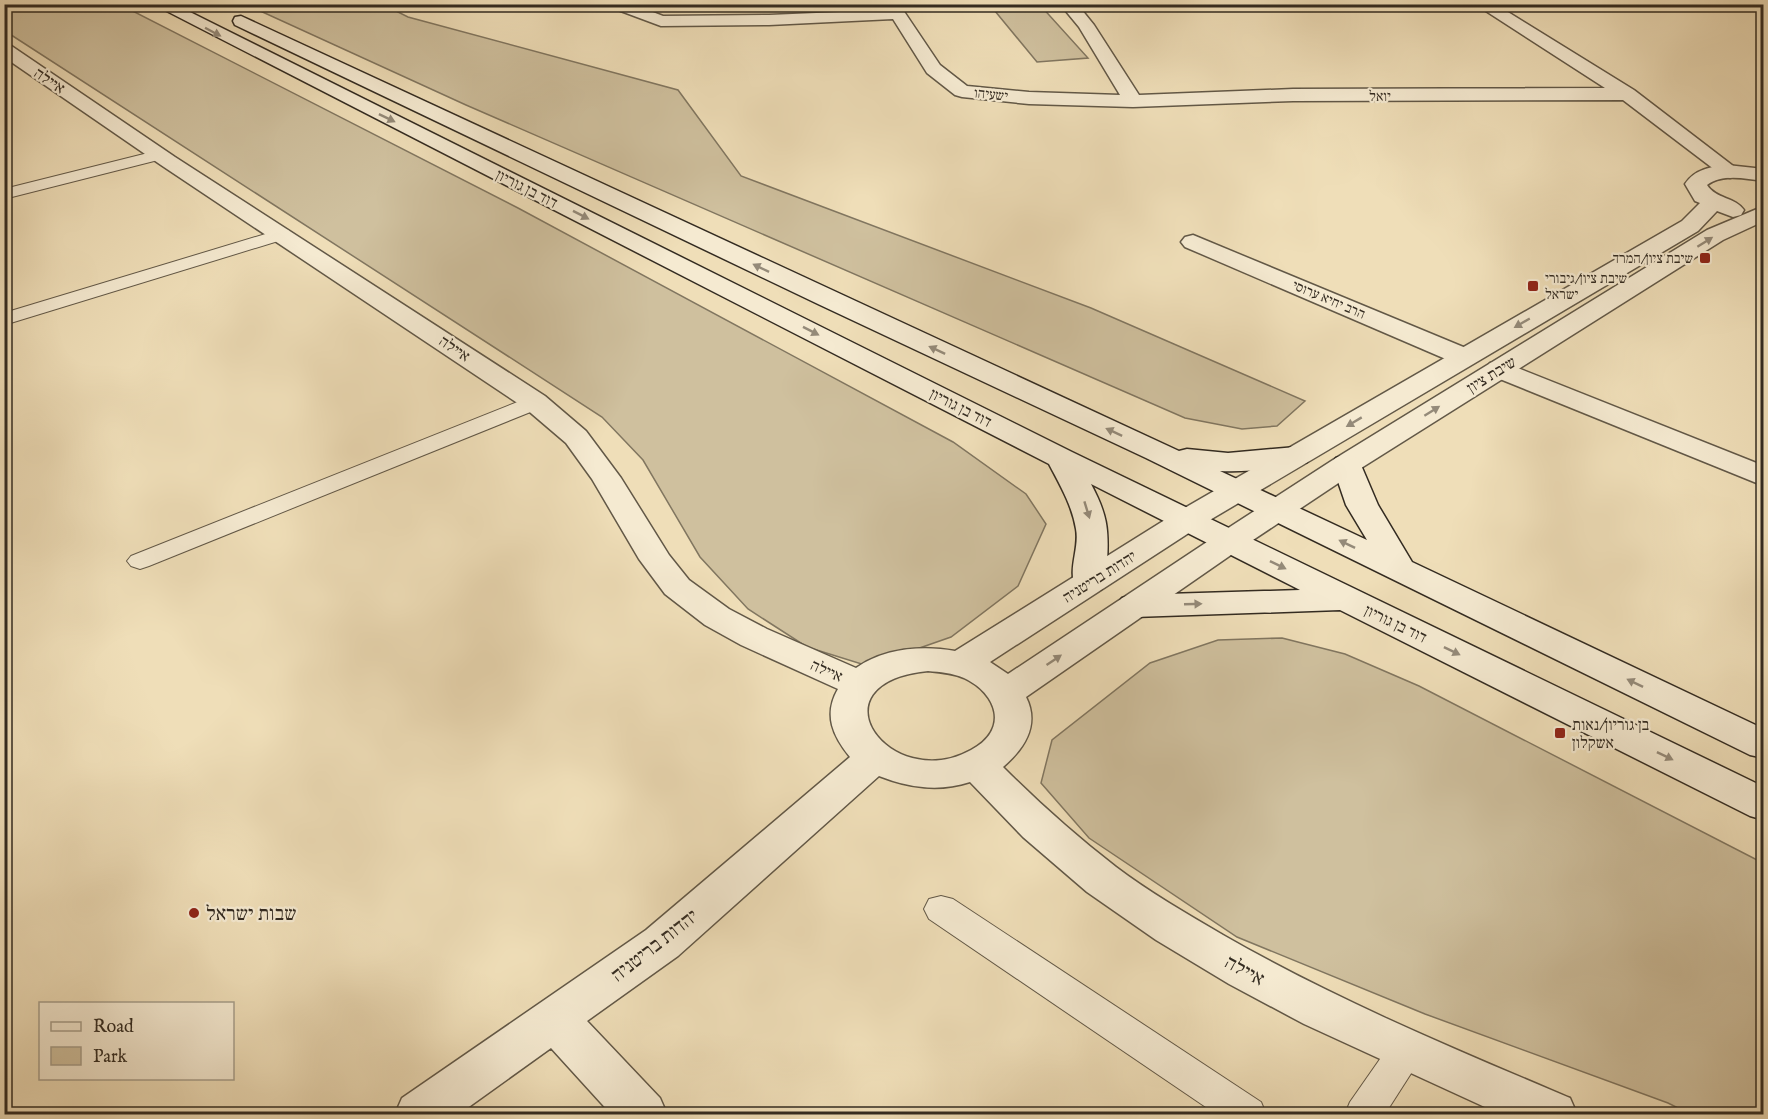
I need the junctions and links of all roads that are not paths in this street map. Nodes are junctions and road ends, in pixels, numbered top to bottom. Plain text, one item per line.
1 (161, 4) edge
2 (207, 4) edge
3 (616, 4) edge
4 (1068, 4) edge
5 (1483, 4) edge
6 (895, 9) edge
7 (4, 49) edge
8 (1626, 94) junction
9 (1133, 101) junction
10 (160, 155) junction
11 (1730, 172) junction
12 (1764, 175) edge
13 (4, 195) edge
14 (1712, 202) junction
15 (1760, 217) edge
16 (282, 234) junction
17 (1193, 242) dead end
18 (4, 319) edge
19 (1464, 357) junction
20 (1500, 369) junction
21 (535, 402) junction
22 (1157, 452) junction
23 (1296, 456) junction
24 (1061, 458) junction
25 (1347, 464) junction
26 (1764, 477) edge
27 (1237, 491) junction
28 (1277, 510) junction
29 (1187, 520) junction
30 (1230, 541) junction
31 (140, 561) dead end
32 (1400, 569) junction
33 (1089, 582) junction
34 (1347, 599) junction
35 (1134, 606) junction
36 (961, 664) junction
37 (861, 685) junction
38 (1006, 693) junction
39 (1764, 745) edge
40 (874, 758) junction
41 (978, 765) junction
42 (1764, 805) edge
43 (941, 909) dead end
44 (555, 1019) junction
45 (1407, 1050) junction
46 (420, 1114) edge
47 (642, 1114) edge
48 (1247, 1114) edge
49 (1364, 1114) edge
50 (1552, 1114) edge

1 -> 24 street, דוד בן גוריון
22 -> 2 street, דוד בן גוריון
3 - 6 street
4 - 9 street
5 - 8 street
6 - 9 street, ישעיהו
7 - 10 street, איילה
8 - 9 street, יואל
8 - 11 street
10 - 13 lane
10 - 16 street, איילה
11 - 12 street
11 - 14 street
14 - 15 street
14 -> 19 street, שיבת ציון
20 -> 15 street, שיבת ציון
16 - 18 lane
16 - 21 street, איילה
17 - 19 street, הרב יחיא ערוסי
19 -> 23 street, שיבת ציון
25 -> 20 street, שיבת ציון
20 - 26 street
21 - 31 lane
21 - 37 street, איילה
22 - 23 street
22 - 27 street, דוד בן גוריון
23 - 27 street, שיבת ציון
24 - 29 street, דוד בן גוריון
24 -> 33 street
25 - 28 street, שיבת ציון
25 - 32 street
27 - 28 street, דוד בן גוריון
27 - 29 street, יהדות בריטניה
28 - 30 street, שיבת ציון
32 -> 28 street, דוד בן גוריון
29 - 30 street, דוד בן גוריון
29 - 33 street, יהדות בריטניה
30 -> 34 street, דוד בן גוריון
30 - 35 street
39 -> 32 street, דוד בן גוריון
33 - 36 street, יהדות בריטניה
35 -> 34 street
34 -> 42 street, דוד בן גוריון
38 -> 35 street
36 - 37 street
36 - 38 street
37 - 40 street
38 - 41 street
40 - 41 street
40 - 44 street, יהדות בריטניה
41 - 45 street, איילה
43 - 48 lane
44 - 46 street, יהדות בריטניה
44 - 47 street
45 - 49 lane
45 - 50 street, איילה

